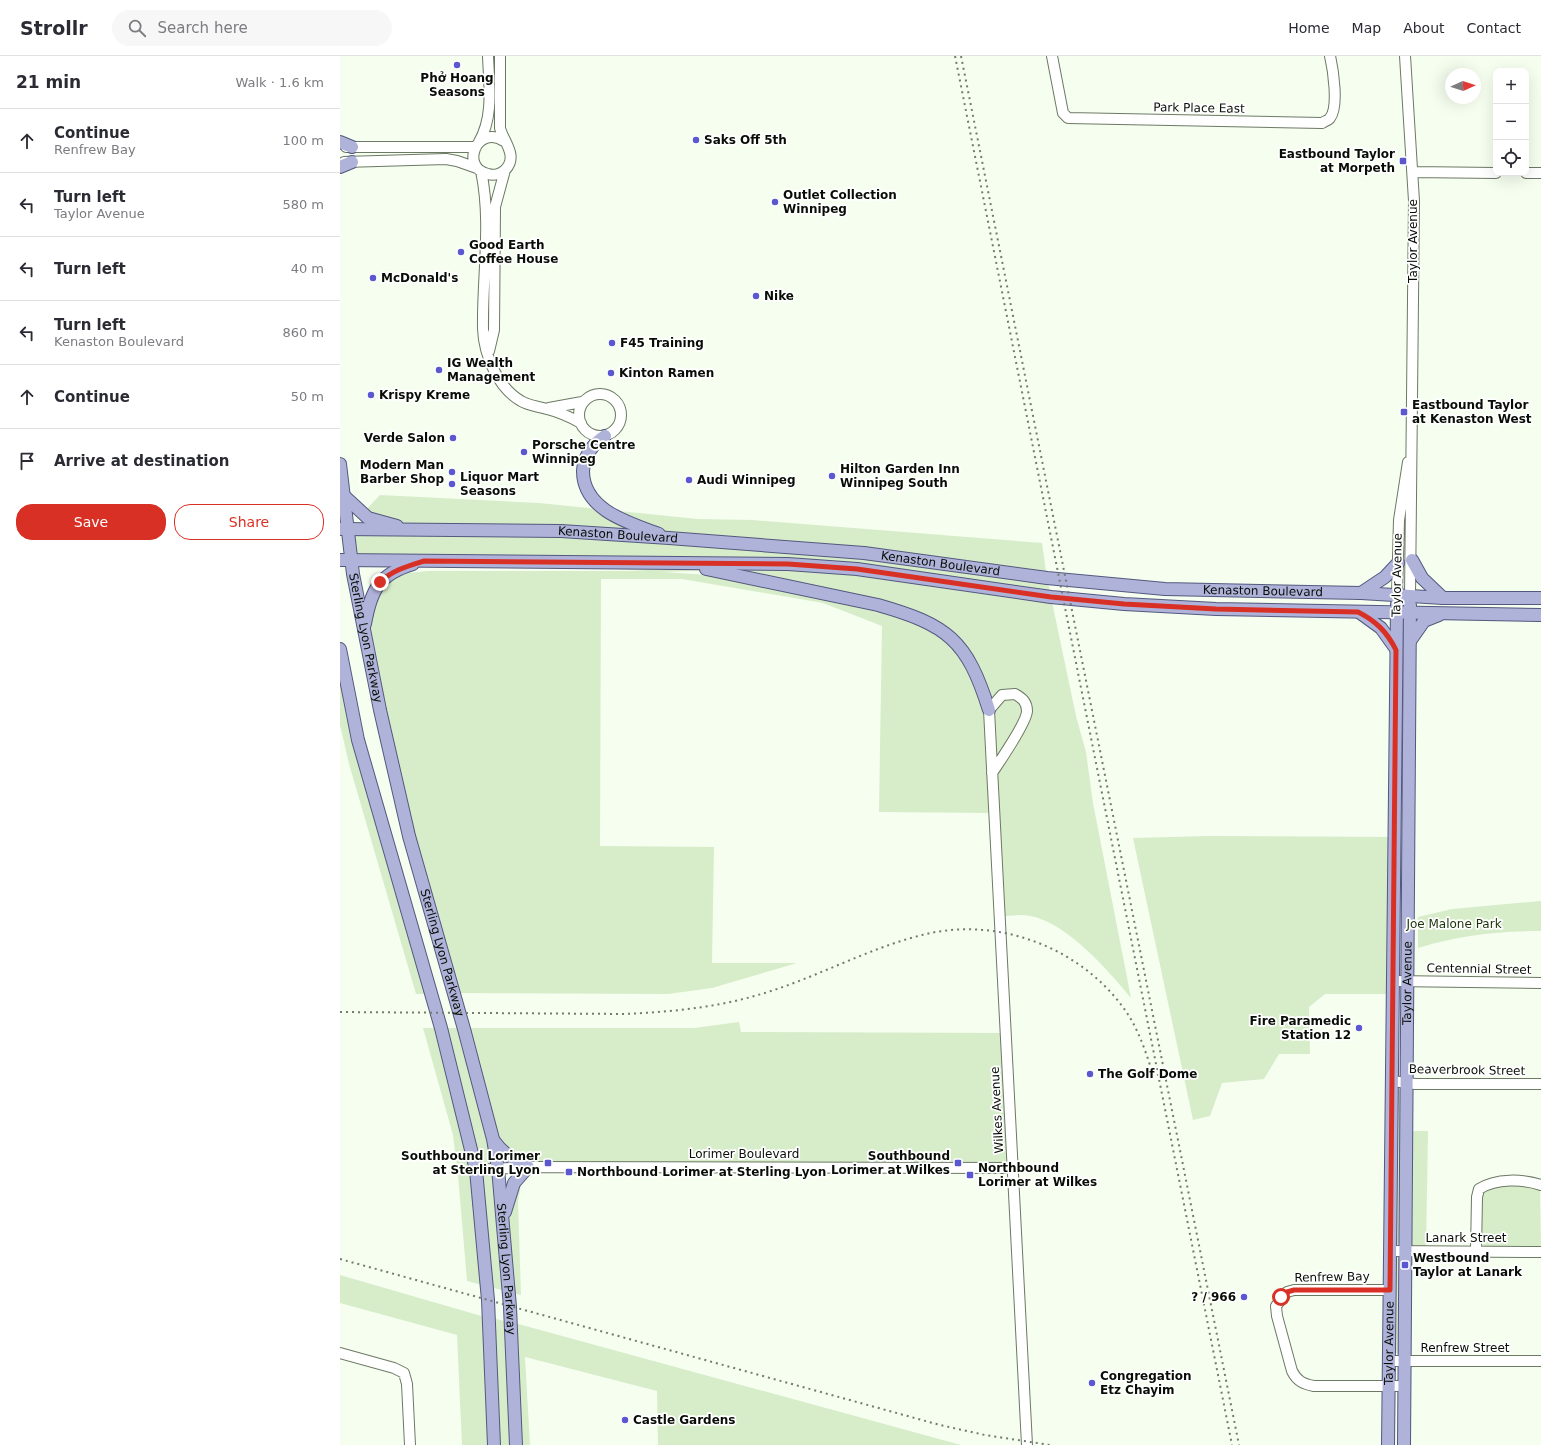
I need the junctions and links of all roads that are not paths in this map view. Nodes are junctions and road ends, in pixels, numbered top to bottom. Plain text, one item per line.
1 (488, 56) edge
2 (500, 56) edge
3 (1052, 56) edge
4 (1330, 56) edge
5 (1405, 56) edge
6 (504, 141) junction
7 (340, 142) edge
8 (477, 145) junction
9 (352, 147) junction
10 (340, 148) edge
11 (340, 162) edge
12 (352, 162) junction
13 (340, 167) edge
14 (479, 169) junction
15 (505, 170) junction
16 (1413, 172) junction
17 (1493, 173) edge
18 (1529, 173) edge
19 (1541, 173) edge
20 (489, 352) junction
21 (582, 402) junction
22 (547, 408) junction
23 (581, 423) junction
24 (1413, 426) junction
25 (605, 436) junction
26 (340, 464) edge
27 (344, 496) junction
28 (343, 529) edge
29 (413, 530) junction
30 (669, 538) junction
31 (345, 560) edge
32 (1412, 560) junction
33 (424, 561) junction
34 (655, 562) junction
35 (1398, 563) junction
36 (1361, 593) junction
37 (1397, 595) junction
38 (1410, 596) junction
39 (1443, 598) junction
40 (1541, 598) edge
41 (1358, 612) junction
42 (1397, 612) junction
43 (1410, 612) junction
44 (1442, 614) junction
45 (1541, 615) edge
46 (363, 633) junction
47 (1410, 641) junction
48 (340, 649) edge
49 (1396, 650) junction
50 (989, 710) junction
51 (992, 773) junction
52 (1393, 981) junction
53 (1408, 982) junction
54 (1541, 983) edge
55 (1392, 1081) junction
56 (1406, 1083) junction
57 (1541, 1084) edge
58 (493, 1139) junction
59 (528, 1167) junction
60 (498, 1168) junction
61 (1013, 1168) junction
62 (476, 1170) junction
63 (1541, 1185) edge
64 (503, 1220) junction
65 (1390, 1251) junction
66 (1404, 1251) junction
67 (1476, 1251) junction
68 (1541, 1252) edge
69 (1390, 1290) junction
70 (340, 1353) edge
71 (1404, 1360) junction
72 (1389, 1361) junction
73 (1541, 1361) edge
74 (1389, 1386) junction
75 (1404, 1386) junction
76 (410, 1445) edge
77 (494, 1445) edge
78 (516, 1445) edge
79 (1027, 1445) edge
80 (1388, 1445) edge
81 (1404, 1445) edge

1 - 8 street
2 - 6 street
3 - 4 street, Park Place East
5 - 16 street, Taylor Avenue
6 - 8 street
6 - 15 street
7 - 9 main road
8 - 9 street
8 - 14 street
9 - 10 street
11 - 12 street
12 - 13 main road
12 - 14 street
14 - 15 street
14 - 20 street
15 - 20 street
16 - 17 street
16 - 24 street, Taylor Avenue
18 - 19 street
20 - 22 street
21 - 22 street
21 - 23 street
21 - 25 street
22 - 23 street
23 - 25 street
24 - 32 street, Taylor Avenue
24 - 35 street, Taylor Avenue
25 - 30 main road
26 - 27 main road, Sterling Lyon Parkway
27 - 28 main road, Sterling Lyon Parkway
27 - 29 main road
28 - 29 main road, Kenaston Boulevard
28 - 31 main road, Sterling Lyon Parkway
29 - 30 main road, Kenaston Boulevard
30 - 36 main road, Kenaston Boulevard
31 - 33 main road, Kenaston Boulevard
31 - 46 main road, Sterling Lyon Parkway
32 - 38 street, Taylor Avenue
32 - 39 main road
33 - 34 main road, Kenaston Boulevard
33 - 46 main road
34 - 41 main road, Kenaston Boulevard
34 - 50 main road
35 - 36 main road
35 - 37 street, Taylor Avenue
36 - 37 main road, Kenaston Boulevard
37 - 38 main road, Kenaston Boulevard
37 - 42 main road, Taylor Avenue
38 - 39 main road, Kenaston Boulevard
38 - 43 main road, Taylor Avenue
39 - 40 main road, Kenaston Boulevard
41 - 42 main road, Kenaston Boulevard
41 - 49 main road
42 - 43 main road, Kenaston Boulevard
42 - 49 main road, Taylor Avenue
43 - 44 main road, Kenaston Boulevard
43 - 47 main road, Taylor Avenue
44 - 45 main road, Kenaston Boulevard
44 - 47 main road
46 - 58 main road, Sterling Lyon Parkway
47 - 53 main road, Taylor Avenue
48 - 62 main road, Sterling Lyon Parkway
49 - 52 main road, Taylor Avenue
50 - 51 street, Wilkes Avenue
50 - 51 street
51 - 61 street, Wilkes Avenue
52 - 53 street, Centennial Street
52 - 55 main road, Taylor Avenue
53 - 54 street, Centennial Street
53 - 56 main road, Taylor Avenue
55 - 56 street, Beaverbrook Street
55 - 65 main road, Taylor Avenue
56 - 57 street, Beaverbrook Street
56 - 66 main road, Taylor Avenue
58 - 59 main road
58 - 60 main road, Sterling Lyon Parkway
59 - 60 street, Lorimer Boulevard
59 - 61 street, Lorimer Boulevard
59 - 64 main road
60 - 62 street, Lorimer Boulevard
60 - 64 main road, Sterling Lyon Parkway
61 - 79 street, Wilkes Avenue
62 - 77 main road, Sterling Lyon Parkway
63 - 67 street
64 - 78 main road, Sterling Lyon Parkway
65 - 66 street, Lanark Street
65 - 69 main road, Taylor Avenue
66 - 67 street, Lanark Street
66 - 71 main road, Taylor Avenue
67 - 68 street, Lanark Street
69 - 72 main road, Taylor Avenue
69 - 74 street, Renfrew Bay
70 - 76 street
71 - 72 street, Renfrew Street
71 - 73 street, Renfrew Street
71 - 75 main road, Taylor Avenue
72 - 74 main road, Taylor Avenue
74 - 75 street, Renfrew Bay
74 - 80 main road, Taylor Avenue
75 - 81 main road, Taylor Avenue

